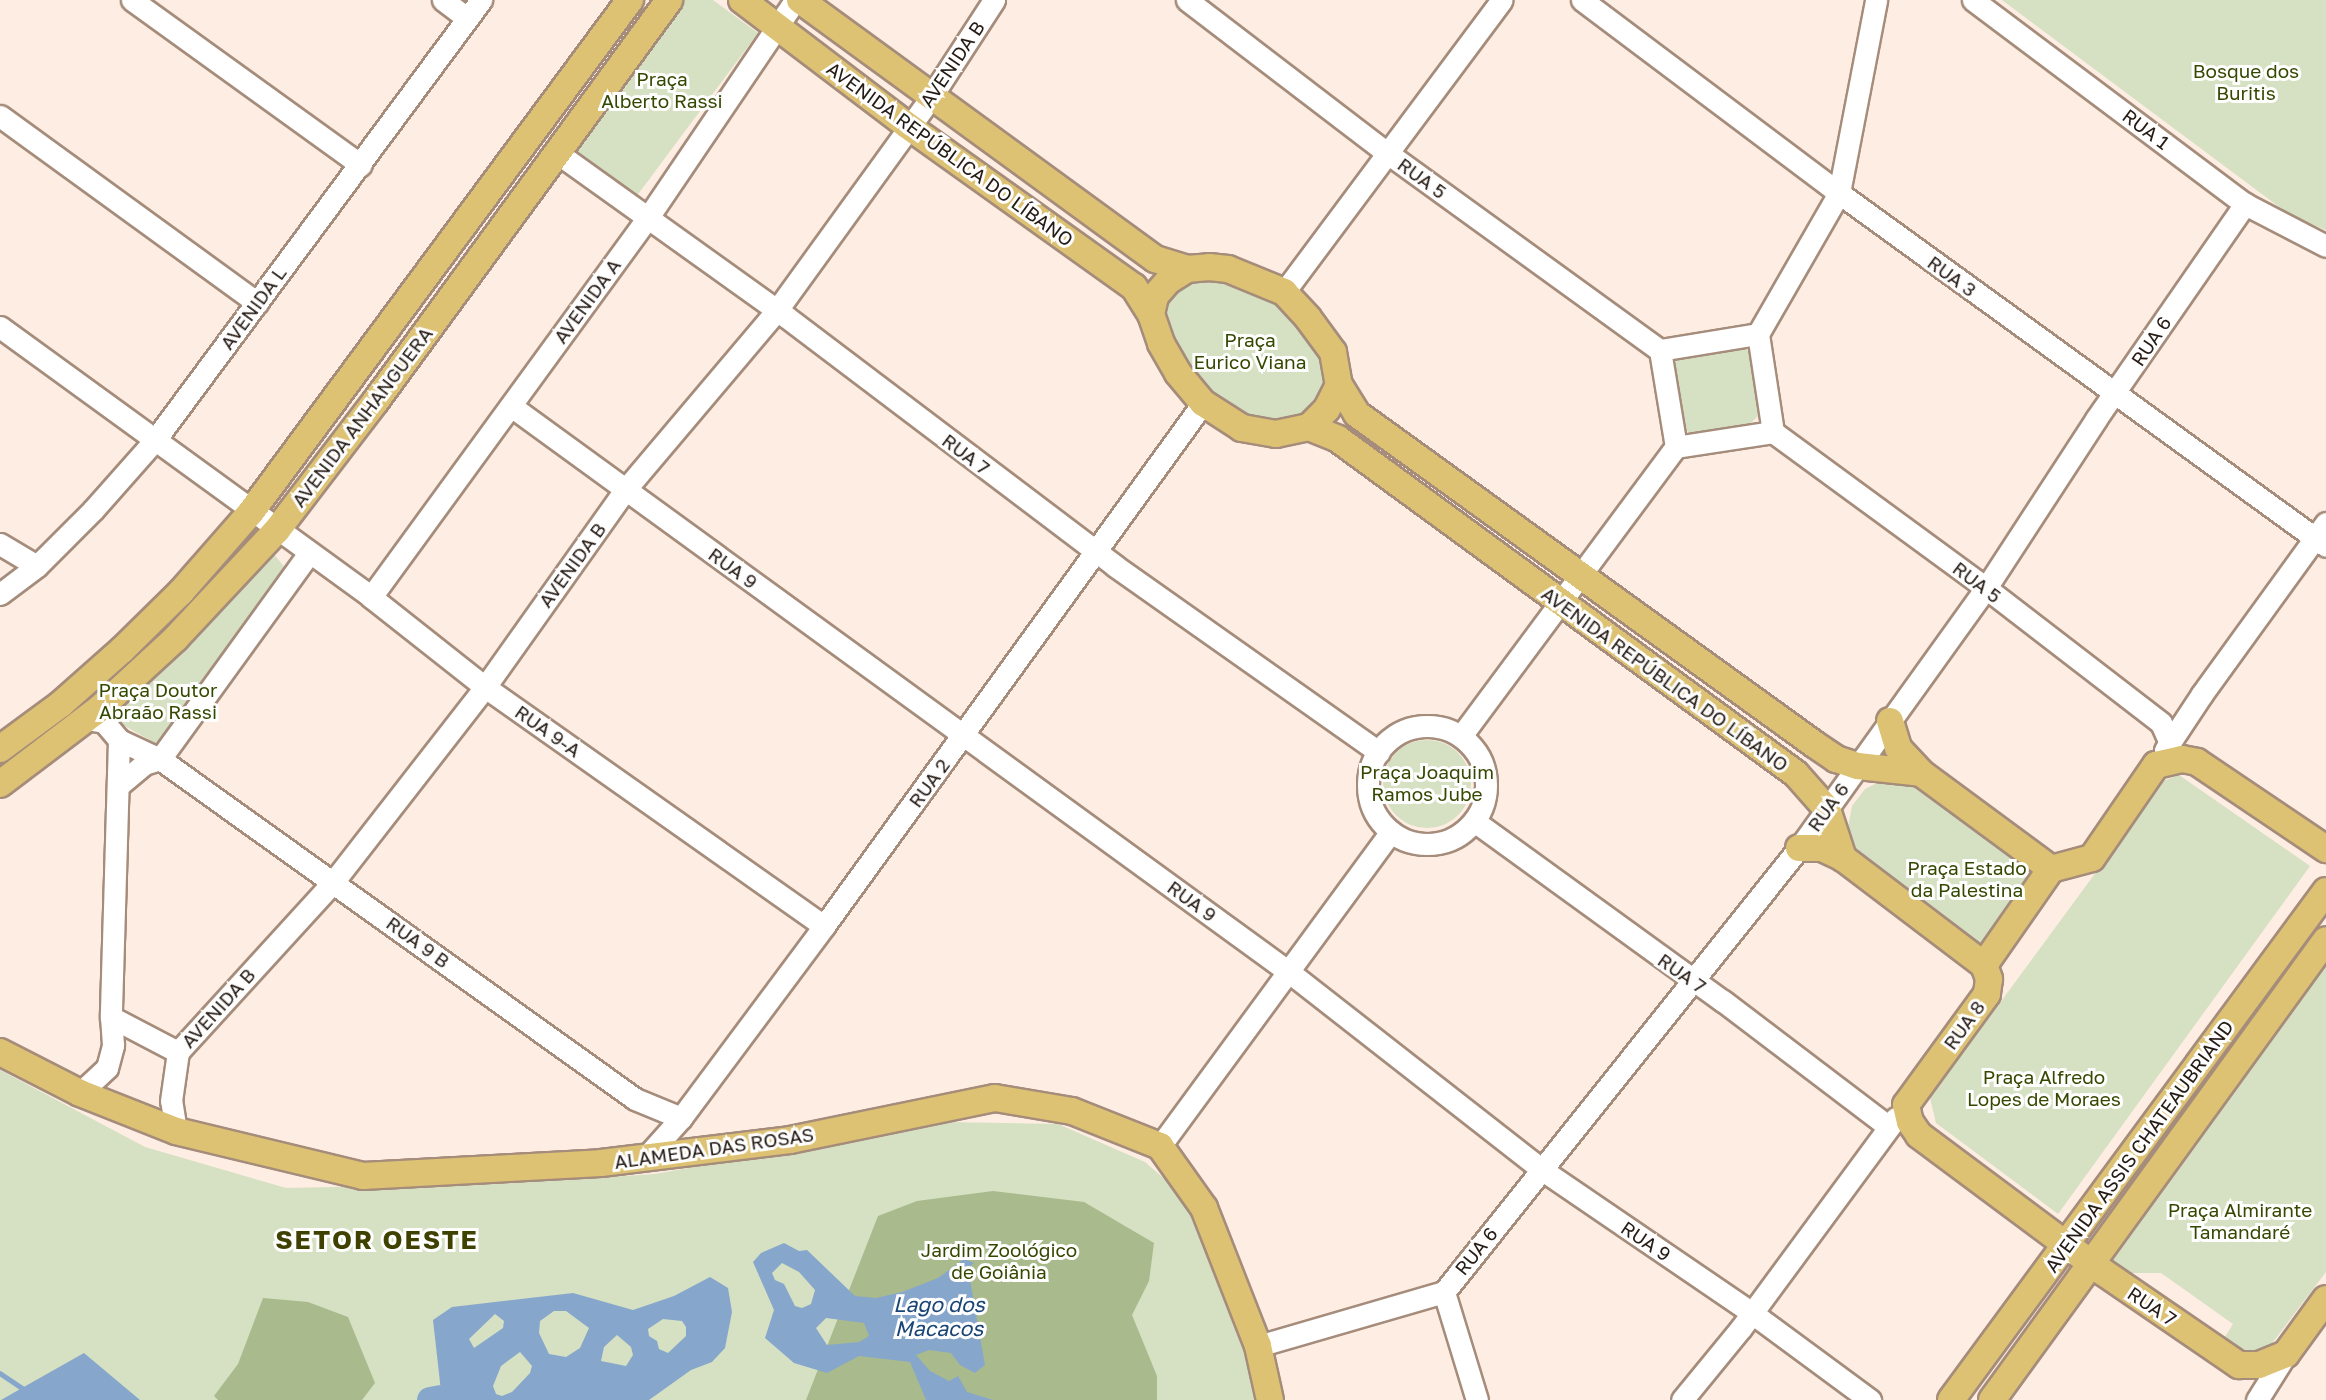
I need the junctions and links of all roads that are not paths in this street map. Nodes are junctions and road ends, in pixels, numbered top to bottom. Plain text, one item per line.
1 (132, 0) edge
2 (443, 0) edge
3 (481, 0) edge
4 (630, 0) edge
5 (669, 0) edge
6 (742, 0) edge
7 (798, 0) edge
8 (994, 0) edge
9 (1187, 0) edge
10 (1502, 0) edge
11 (1583, 0) edge
12 (1876, 0) edge
13 (1973, 0) edge
14 (467, 18) junction
15 (780, 27) junction
16 (931, 97) junction
17 (0, 116) edge
18 (908, 126) junction
19 (556, 152) junction
20 (1386, 152) junction
21 (361, 165) junction
22 (1839, 193) junction
23 (2245, 204) junction
24 (647, 219) junction
25 (2326, 246) edge
26 (1188, 269) junction
27 (1284, 292) junction
28 (257, 303) junction
29 (777, 310) junction
30 (1152, 314) junction
31 (0, 327) edge
32 (1758, 334) junction
33 (1661, 350) junction
34 (1339, 385) junction
35 (2115, 393) junction
36 (1203, 403) junction
37 (512, 406) junction
38 (1309, 426) junction
39 (1773, 432) junction
40 (155, 440) junction
41 (1676, 447) junction
42 (1456, 483) junction
43 (625, 490) junction
44 (1437, 510) junction
45 (251, 512) junction
46 (277, 530) junction
47 (2322, 536) edge
48 (0, 544) edge
49 (1096, 552) junction
50 (309, 553) junction
51 (37, 566) junction
52 (1581, 575) junction
53 (1986, 588) junction
54 (0, 594) edge
55 (371, 597) junction
56 (1561, 603) junction
57 (485, 687) junction
58 (97, 716) junction
59 (1890, 721) junction
60 (964, 735) junction
61 (1461, 736) junction
62 (119, 740) junction
63 (0, 748) edge
64 (1379, 751) junction
65 (2163, 754) junction
66 (160, 759) junction
67 (1858, 766) junction
68 (1921, 773) junction
69 (0, 784) edge
70 (118, 786) junction
71 (1826, 809) junction
72 (1474, 821) junction
73 (1391, 832) junction
74 (1799, 848) junction
75 (2326, 849) edge
76 (1843, 858) junction
77 (2051, 869) junction
78 (334, 881) junction
79 (2326, 891) edge
80 (824, 926) junction
81 (2326, 940) edge
82 (1984, 965) junction
83 (1289, 972) junction
84 (1691, 979) junction
85 (111, 1017) junction
86 (0, 1052) edge
87 (178, 1052) junction
88 (80, 1093) junction
89 (1906, 1105) junction
90 (681, 1118) junction
91 (1889, 1127) junction
92 (176, 1131) junction
93 (1160, 1146) junction
94 (647, 1156) junction
95 (1541, 1169) junction
96 (2066, 1245) junction
97 (2091, 1263) junction
98 (1444, 1292) junction
99 (2326, 1299) edge
100 (1752, 1313) junction
101 (1258, 1346) junction
102 (2279, 1366) junction
103 (1270, 1400) edge
104 (1477, 1400) edge
105 (1682, 1400) edge
106 (1870, 1400) edge
107 (1951, 1400) edge
108 (1992, 1400) edge
109 (2257, 1400) edge
110 (2276, 1400) edge

1 - 21 street
2 - 14 street
3 - 14 street, AVENIDA L
4 - 45 main road, AVENIDA ANHANGUERA
5 - 19 main road, AVENIDA ANHANGUERA
6 - 15 main road, AVENIDA REPÚBLICA DO LÍBANO
7 - 15 street, AVENIDA A
7 - 16 main road, AVENIDA REPÚBLICA DO LÍBANO
8 - 16 street, AVENIDA B
9 - 20 street, RUA 5
10 - 20 street
11 - 22 street, RUA 3
12 - 22 street
13 - 23 street, RUA 1
14 - 21 street, AVENIDA L
15 - 18 main road, AVENIDA REPÚBLICA DO LÍBANO
15 - 24 street, AVENIDA A
16 - 18 street, AVENIDA B
16 - 26 main road, AVENIDA REPÚBLICA DO LÍBANO
17 - 28 street
18 - 29 street, AVENIDA B
18 - 30 main road, AVENIDA REPÚBLICA DO LÍBANO
19 - 24 street, RUA 7
19 - 46 main road, AVENIDA ANHANGUERA
20 - 27 street
20 - 33 street, RUA 5
21 - 28 street, AVENIDA L
22 - 32 street
22 - 35 street, RUA 3
23 - 25 street, RUA 1
23 - 35 street, RUA 6
24 - 29 street, RUA 7
24 - 37 street, AVENIDA A
26 - 27 main road
26 - 30 main road
27 - 34 main road
28 - 40 street, AVENIDA L
29 - 43 street, AVENIDA B
29 - 49 street, RUA 7
30 - 36 main road
31 - 40 street
32 - 33 street
32 - 39 street
33 - 41 street
34 - 38 main road
34 - 42 main road, AVENIDA REPÚBLICA DO LÍBANO
35 - 47 street, RUA 3
35 - 53 street, RUA 6
36 - 38 main road
36 - 49 street, RUA 2
37 - 43 street, RUA 9
37 - 55 street, AVENIDA A
38 - 44 main road, AVENIDA REPÚBLICA DO LÍBANO
39 - 41 street
39 - 53 street, RUA 5
40 - 45 street
40 - 51 street, AVENIDA L
41 - 52 street
42 - 44 main road
42 - 52 main road, AVENIDA REPÚBLICA DO LÍBANO
43 - 57 street, AVENIDA B
43 - 60 street, RUA 9
44 - 56 main road, AVENIDA REPÚBLICA DO LÍBANO
45 - 46 street, RUA 9-A
45 - 63 main road, AVENIDA ANHANGUERA
46 - 50 street, RUA 9-A
46 - 58 main road, AVENIDA ANHANGUERA
47 - 65 street
48 - 51 street
49 - 60 street, RUA 2
49 - 64 street, RUA 7
50 - 55 street, RUA 9-A
50 - 66 street
51 - 54 street, AVENIDA L
52 - 56 street
52 - 67 main road, AVENIDA REPÚBLICA DO LÍBANO
53 - 59 street, RUA 6
53 - 65 street, RUA 5
55 - 57 street, RUA 9-A
56 - 61 street
56 - 71 main road, AVENIDA REPÚBLICA DO LÍBANO
57 - 78 street, AVENIDA B
57 - 80 street, RUA 9-A
58 - 62 street
58 - 69 main road, AVENIDA ANHANGUERA
59 - 67 street, RUA 6
59 - 68 main road
60 - 80 street, RUA 2
60 - 83 street, RUA 9
61 - 64 street
61 - 72 street
62 - 66 street, RUA 9 B
62 - 70 street
64 - 73 street
65 - 75 main road
65 - 77 main road
66 - 70 street
66 - 78 street, RUA 9 B
67 - 68 main road, AVENIDA REPÚBLICA DO LÍBANO
67 - 71 street, RUA 6
68 - 77 main road
70 - 85 street
71 - 74 street, RUA 6
71 - 76 main road, AVENIDA REPÚBLICA DO LÍBANO
72 - 73 street
72 - 84 street, RUA 7
73 - 83 street
74 - 76 main road
74 - 84 street, RUA 6
76 - 82 main road
77 - 82 main road
78 - 87 street, AVENIDA B
78 - 90 street, RUA 9 B
79 - 96 main road, AVENIDA ASSIS CHATEAUBRIAND
80 - 90 street, RUA 2
81 - 97 main road, AVENIDA ASSIS CHATEAUBRIAND
82 - 89 main road, RUA 8
83 - 93 street
83 - 95 street, RUA 9
84 - 91 street, RUA 7
84 - 95 street, RUA 6
85 - 87 street
85 - 88 street
86 - 88 main road, ALAMEDA DAS ROSAS
87 - 92 street, AVENIDA B
88 - 92 main road, ALAMEDA DAS ROSAS
89 - 91 street, RUA 8
89 - 96 main road, RUA 7
90 - 94 street, RUA 2
91 - 100 street, RUA 8
92 - 94 main road, ALAMEDA DAS ROSAS
93 - 94 main road, ALAMEDA DAS ROSAS
93 - 101 main road
95 - 98 street, RUA 6
95 - 100 street, RUA 9
96 - 97 main road, RUA 7
96 - 107 main road, AVENIDA ASSIS CHATEAUBRIAND
97 - 102 main road, RUA 7
97 - 108 main road, AVENIDA ASSIS CHATEAUBRIAND
98 - 101 street
98 - 104 street, RUA 6
99 - 102 main road
100 - 105 street, RUA 8
100 - 106 street, RUA 9
101 - 103 main road
102 - 109 street
102 - 110 street

